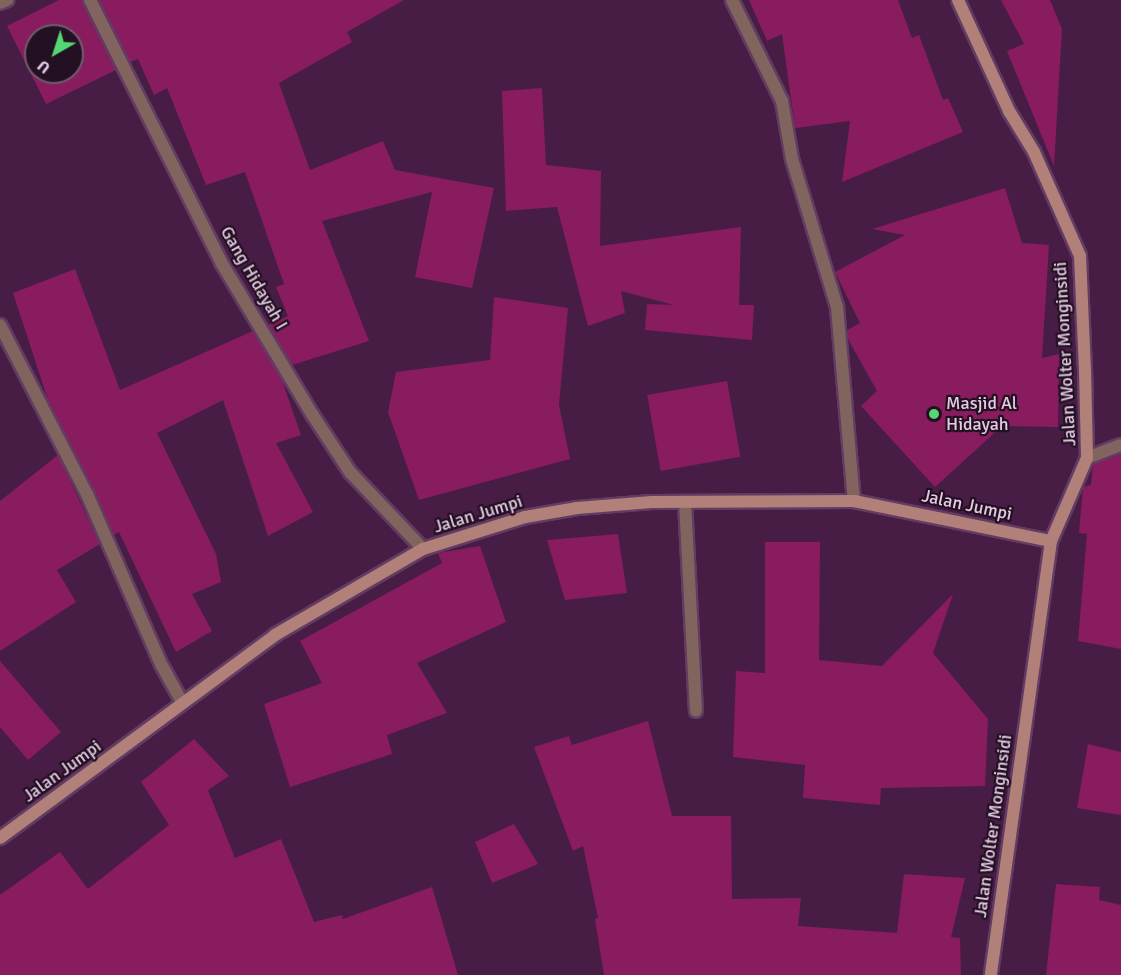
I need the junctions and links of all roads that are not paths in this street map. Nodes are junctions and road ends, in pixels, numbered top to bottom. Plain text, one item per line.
1 (7, 0) edge
2 (90, 0) edge
3 (732, 0) edge
4 (957, 0) edge
5 (0, 3) edge
6 (0, 326) edge
7 (1121, 445) edge
8 (1088, 458) junction
9 (854, 501) junction
10 (684, 502) junction
11 (1051, 541) junction
12 (423, 549) junction
13 (182, 702) junction
14 (696, 711) dead end
15 (0, 838) edge
16 (991, 975) edge

1 - 5 street
2 - 12 street, Gang Hidayah I
3 - 9 street
4 - 8 street, Jalan Wolter Monginsidi
6 - 13 street
7 - 8 street
8 - 11 street, Jalan Wolter Monginsidi
9 - 10 street, Jalan Jumpi
9 - 11 street, Jalan Jumpi
10 - 12 street, Jalan Jumpi
10 - 14 street
11 - 16 street, Jalan Wolter Monginsidi
12 - 13 street, Jalan Jumpi
13 - 15 street, Jalan Jumpi

